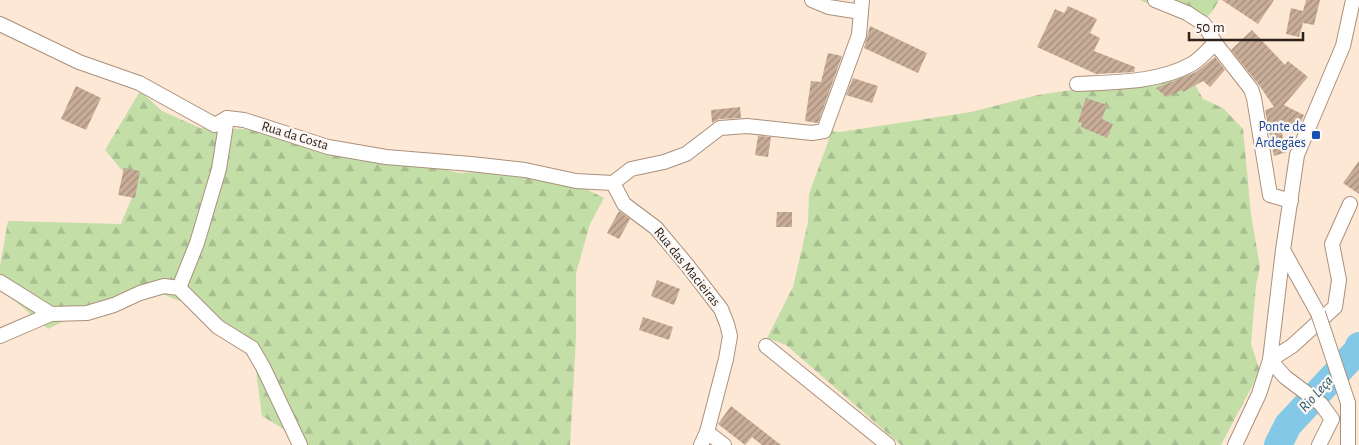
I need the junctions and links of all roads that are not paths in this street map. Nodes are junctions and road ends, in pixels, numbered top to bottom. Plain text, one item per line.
1 (812, 0) edge
2 (1155, 0) edge
3 (1353, 0) edge
4 (862, 6) edge
5 (0, 24) edge
6 (1215, 43) junction
7 (1076, 84) dead end
8 (227, 118) junction
9 (612, 183) junction
10 (1291, 201) junction
11 (1350, 204) dead end
12 (1284, 250) junction
13 (0, 282) edge
14 (179, 288) junction
15 (52, 314) junction
16 (0, 336) edge
17 (766, 346) dead end
18 (1270, 360) junction
19 (704, 439) edge
20 (1352, 442) edge
21 (300, 445) edge
22 (724, 445) edge
23 (888, 445) edge
24 (1234, 445) edge
25 (1319, 445) edge

1 - 4 street
2 - 6 street
3 - 10 street
4 - 9 street
5 - 8 street, Rua da Costa
6 - 7 street
6 - 10 street
8 - 9 street, Rua da Costa
8 - 14 street
9 - 19 street, Rua das Macieiras
10 - 12 street
11 - 18 street
12 - 18 street
12 - 20 street, bridge
13 - 15 street
14 - 15 street
14 - 21 street
15 - 16 street
17 - 23 street
18 - 24 street
18 - 25 street
19 - 22 street

